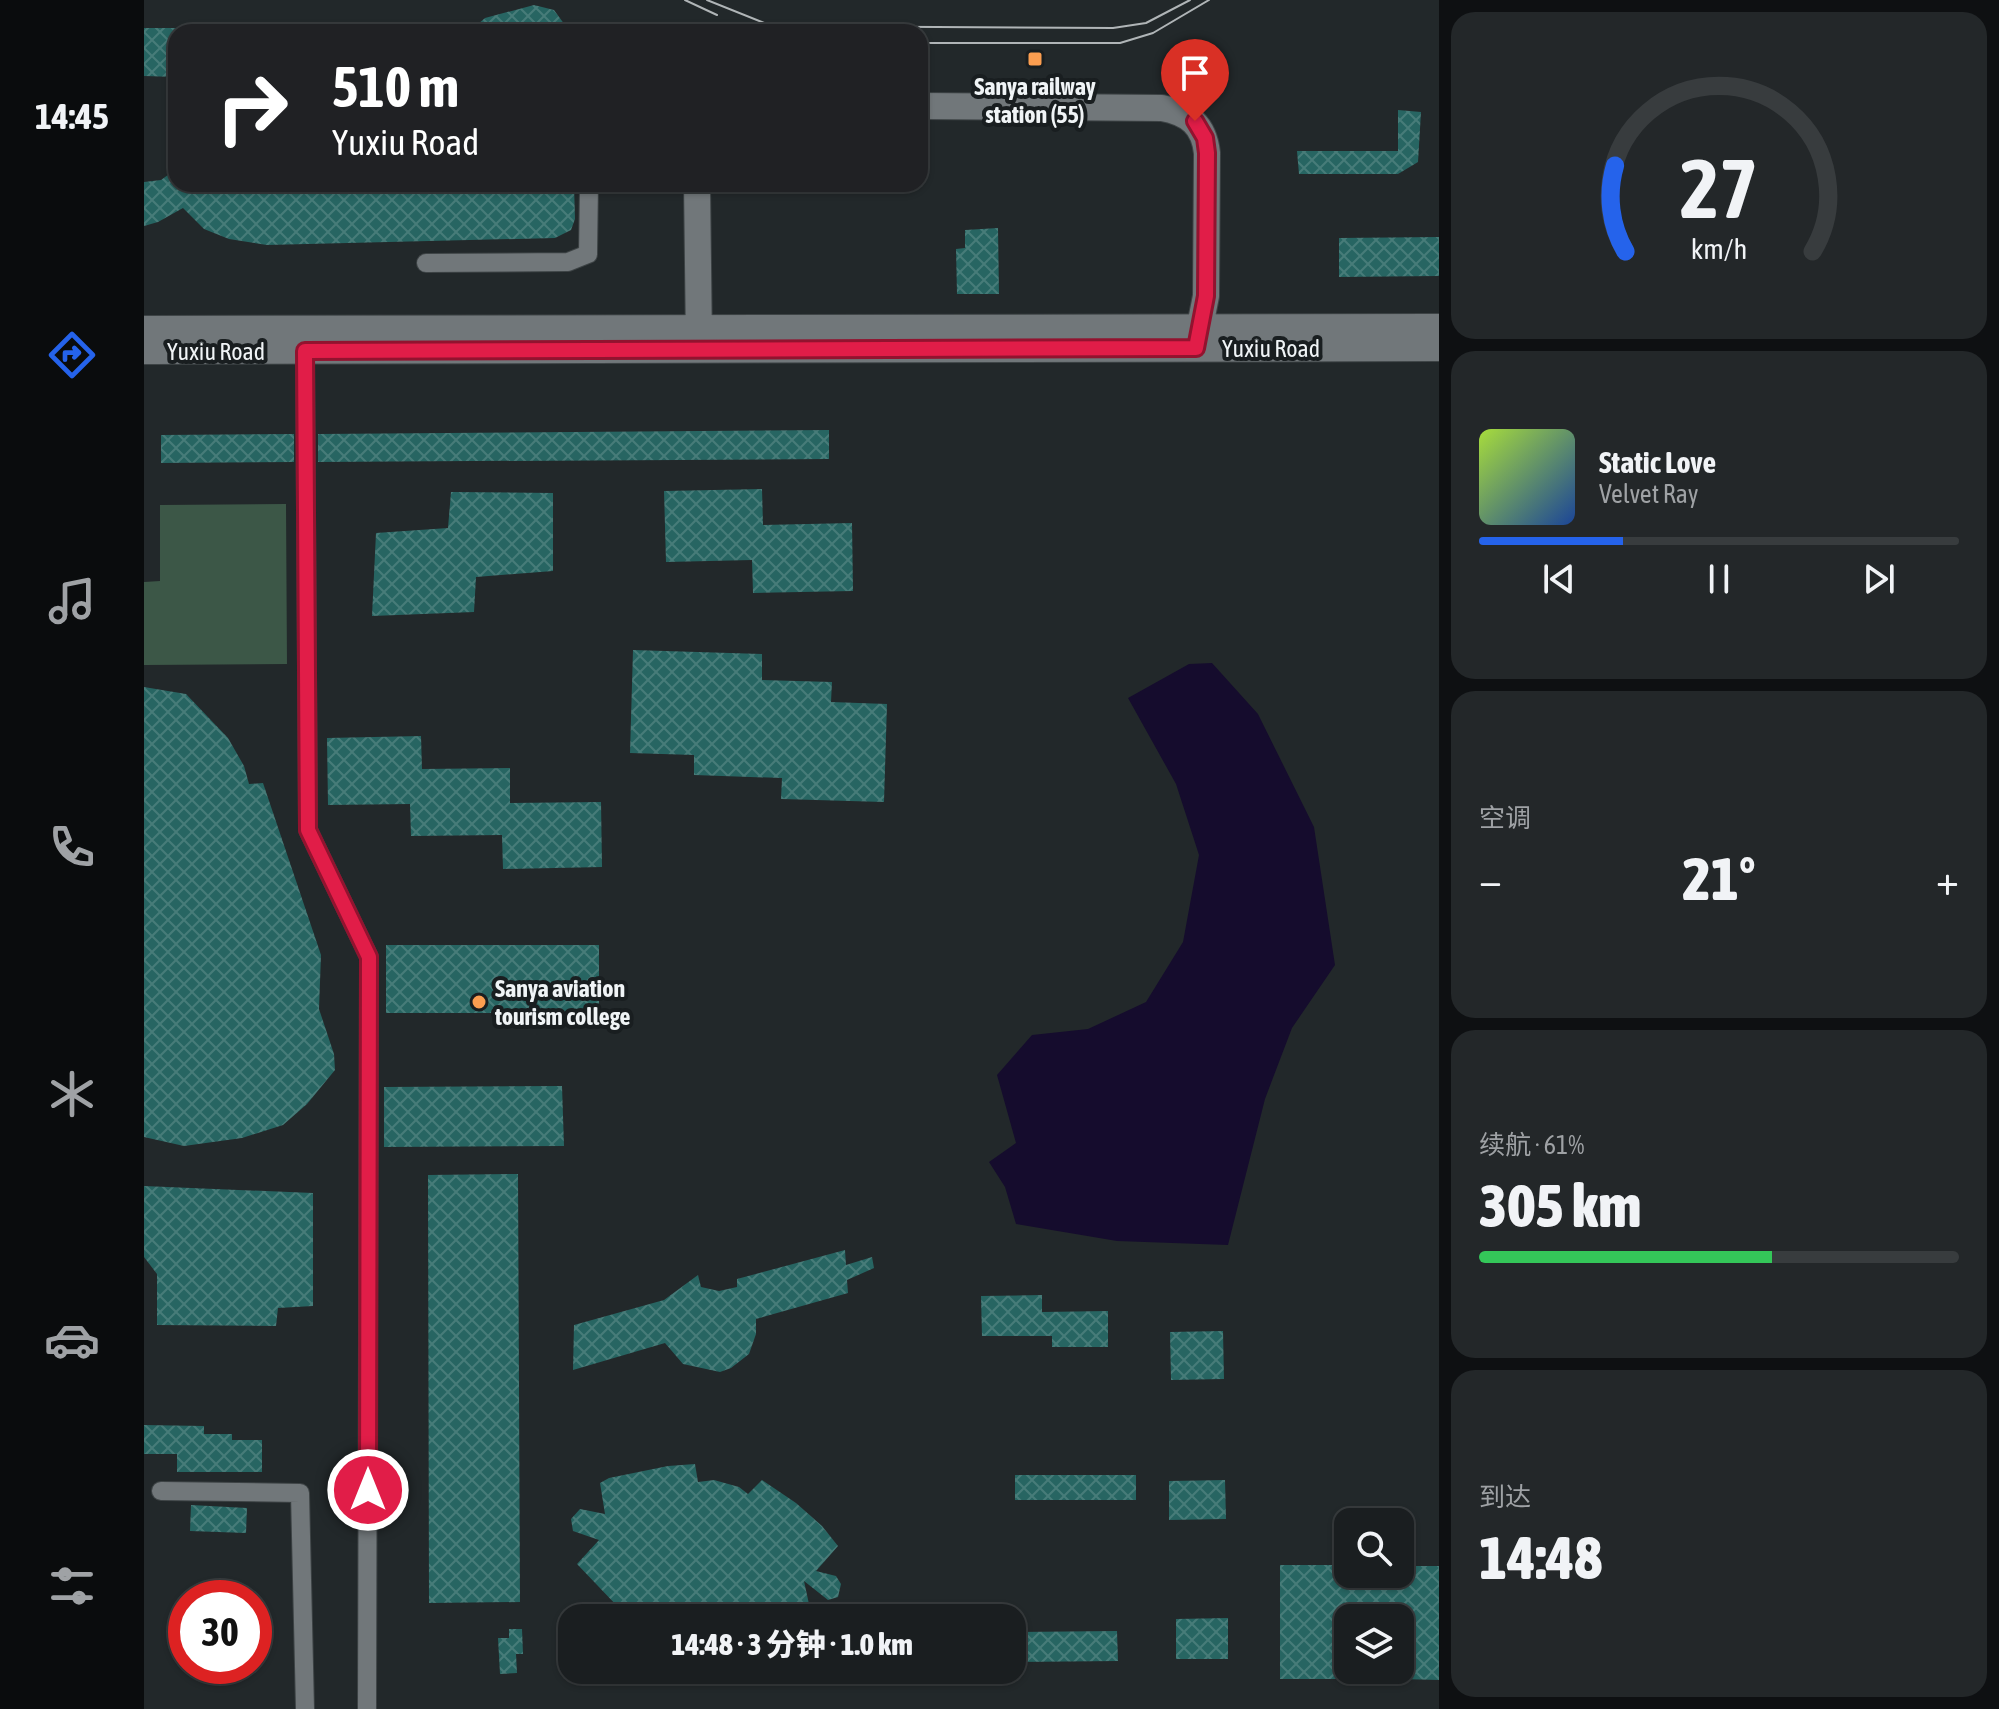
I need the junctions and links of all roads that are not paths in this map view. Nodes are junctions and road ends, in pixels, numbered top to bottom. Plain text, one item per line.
1 (928, 106) edge
2 (589, 192) edge
3 (697, 192) edge
4 (426, 263) dead end
5 (1439, 327) edge
6 (144, 329) edge
7 (1198, 338) junction
8 (698, 339) junction
9 (1439, 348) edge
10 (144, 351) edge
11 (305, 351) junction
12 (161, 1491) dead end
13 (305, 1709) edge
14 (367, 1709) edge

1 - 7 main road
2 - 4 street
3 - 8 main road
5 - 7 main road, Yuxiu Road
6 - 8 main road, Yuxiu Road
7 - 8 main road, Yuxiu Road
7 - 9 main road, Yuxiu Road
8 - 11 main road, Yuxiu Road
10 - 11 main road, Yuxiu Road
11 - 14 street
12 - 13 street

